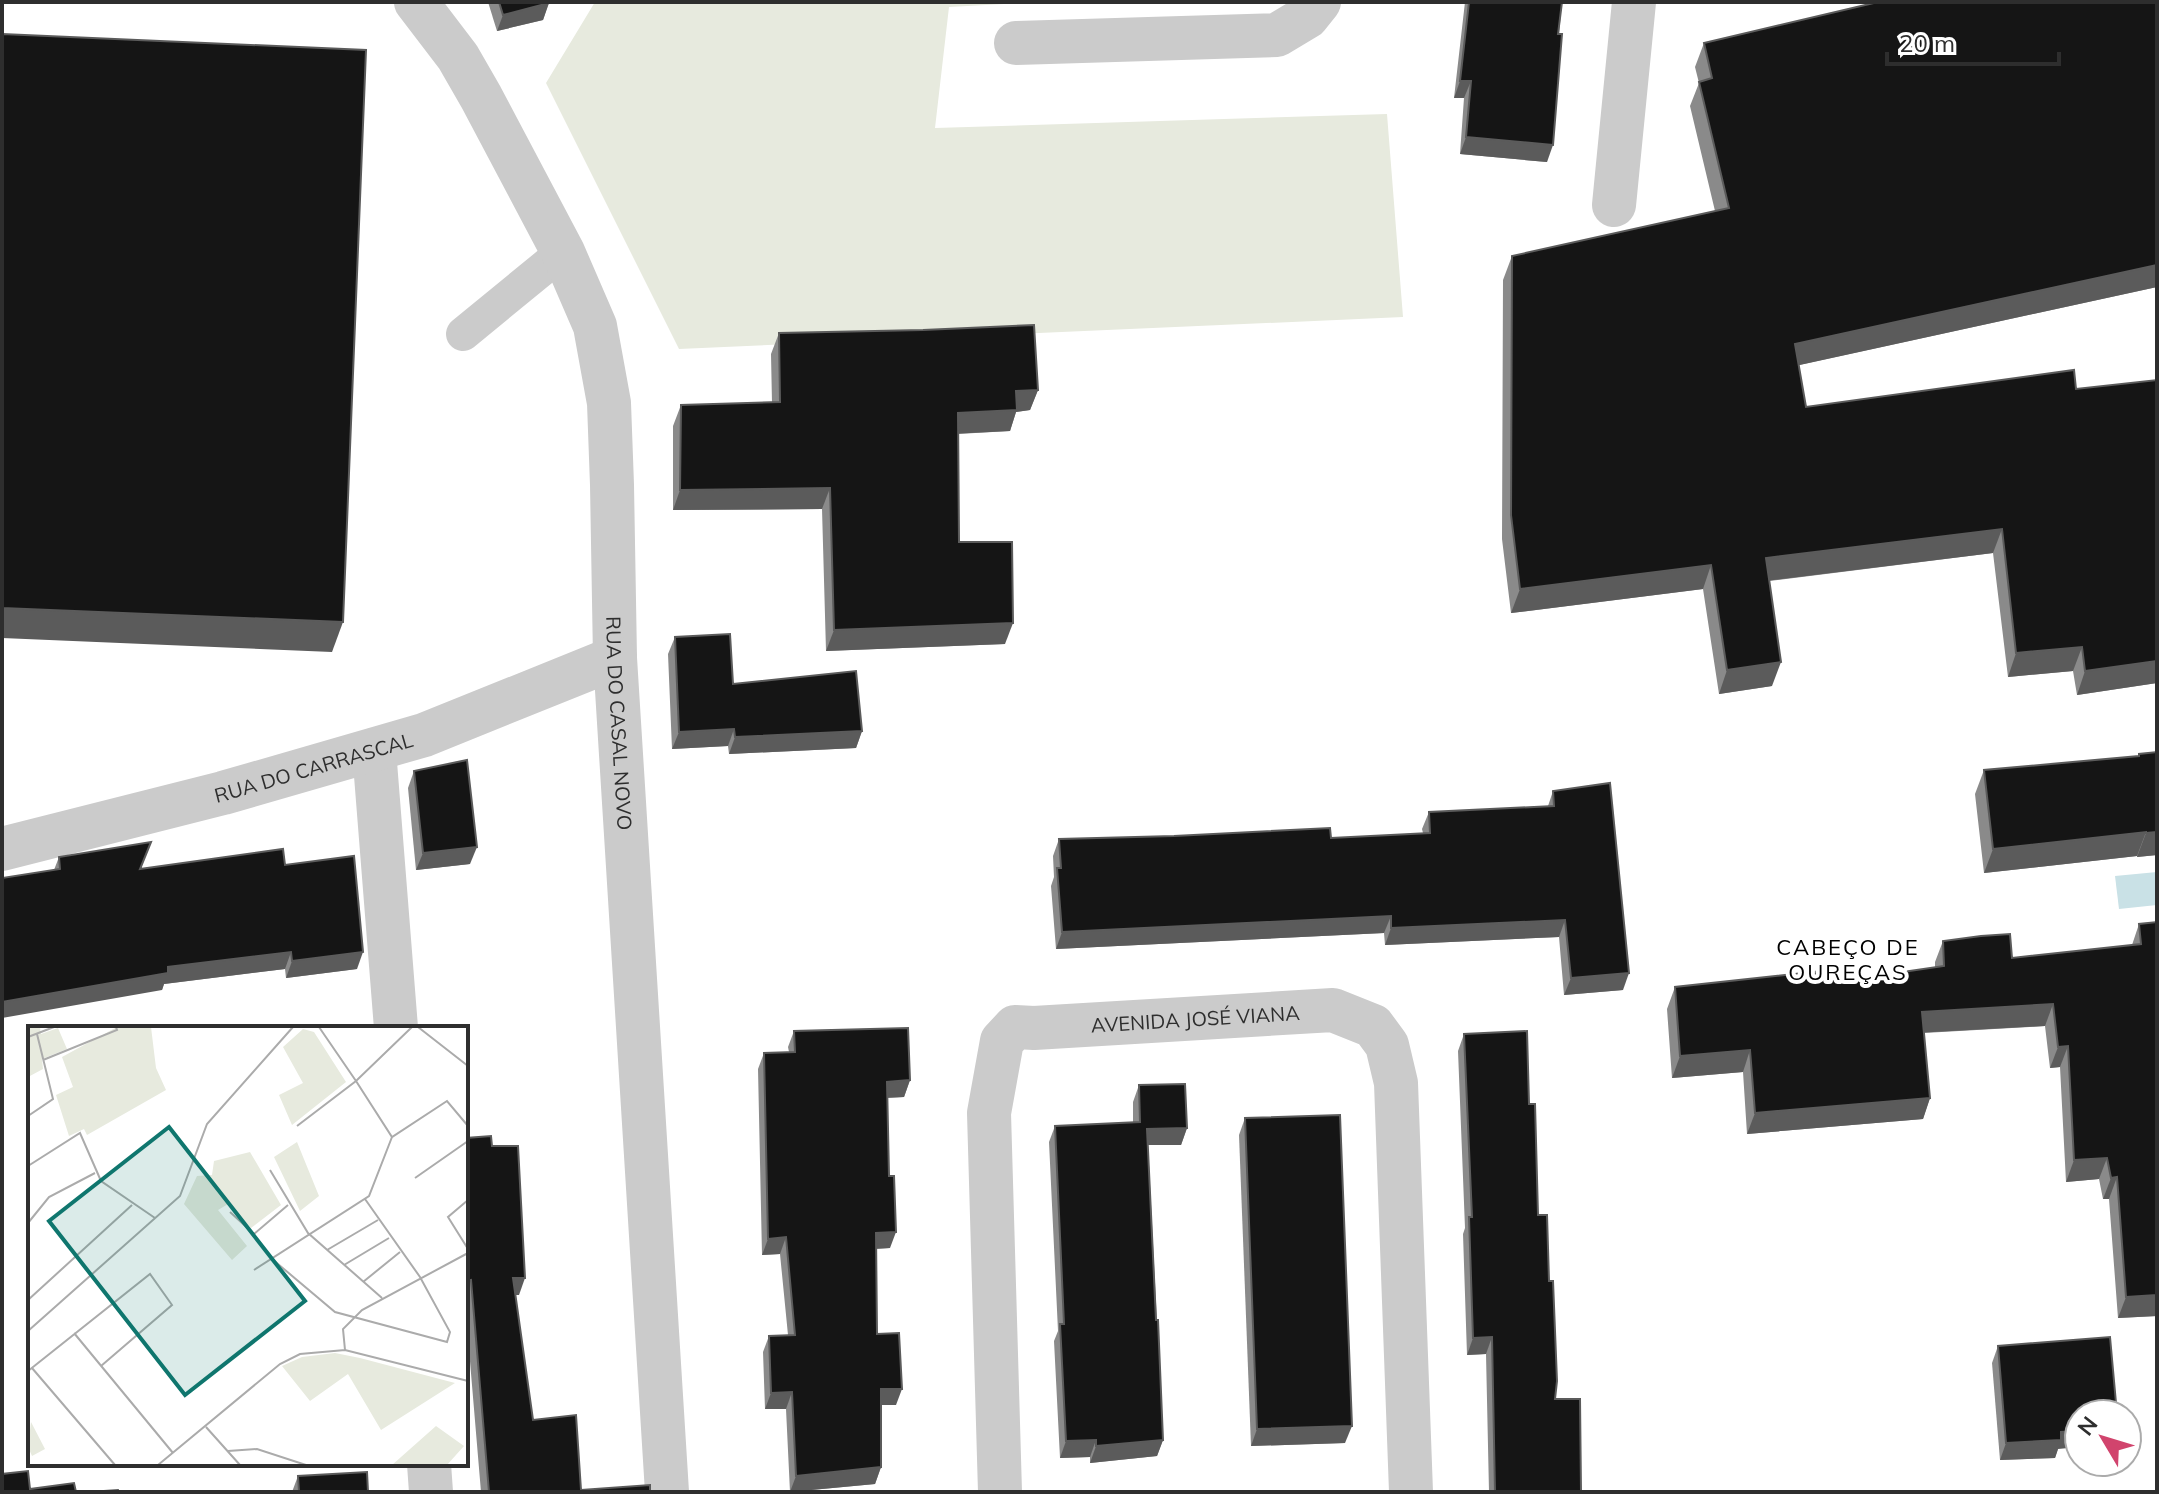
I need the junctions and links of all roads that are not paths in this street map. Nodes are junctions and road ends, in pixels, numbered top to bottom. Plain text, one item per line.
1 (416, 2) edge
2 (1319, 2) edge
3 (1634, 2) edge
4 (1016, 43) dead end
5 (1614, 205) dead end
6 (563, 252) junction
7 (463, 334) dead end
8 (615, 658) junction
9 (374, 750) junction
10 (2, 849) edge
11 (396, 1026) edge
12 (429, 1466) edge
13 (431, 1492) edge
14 (667, 1492) edge
15 (1000, 1492) edge
16 (1411, 1492) edge

1 - 6 street, RUA DO CASAL NOVO
2 - 4 street
3 - 5 street
6 - 7 lane
6 - 8 street, RUA DO CASAL NOVO
8 - 9 street, RUA DO CARRASCAL
8 - 14 street, RUA DO CASAL NOVO
9 - 10 street, RUA DO CARRASCAL
9 - 11 street
12 - 13 street
15 - 16 street, AVENIDA JOSÉ VIANA

